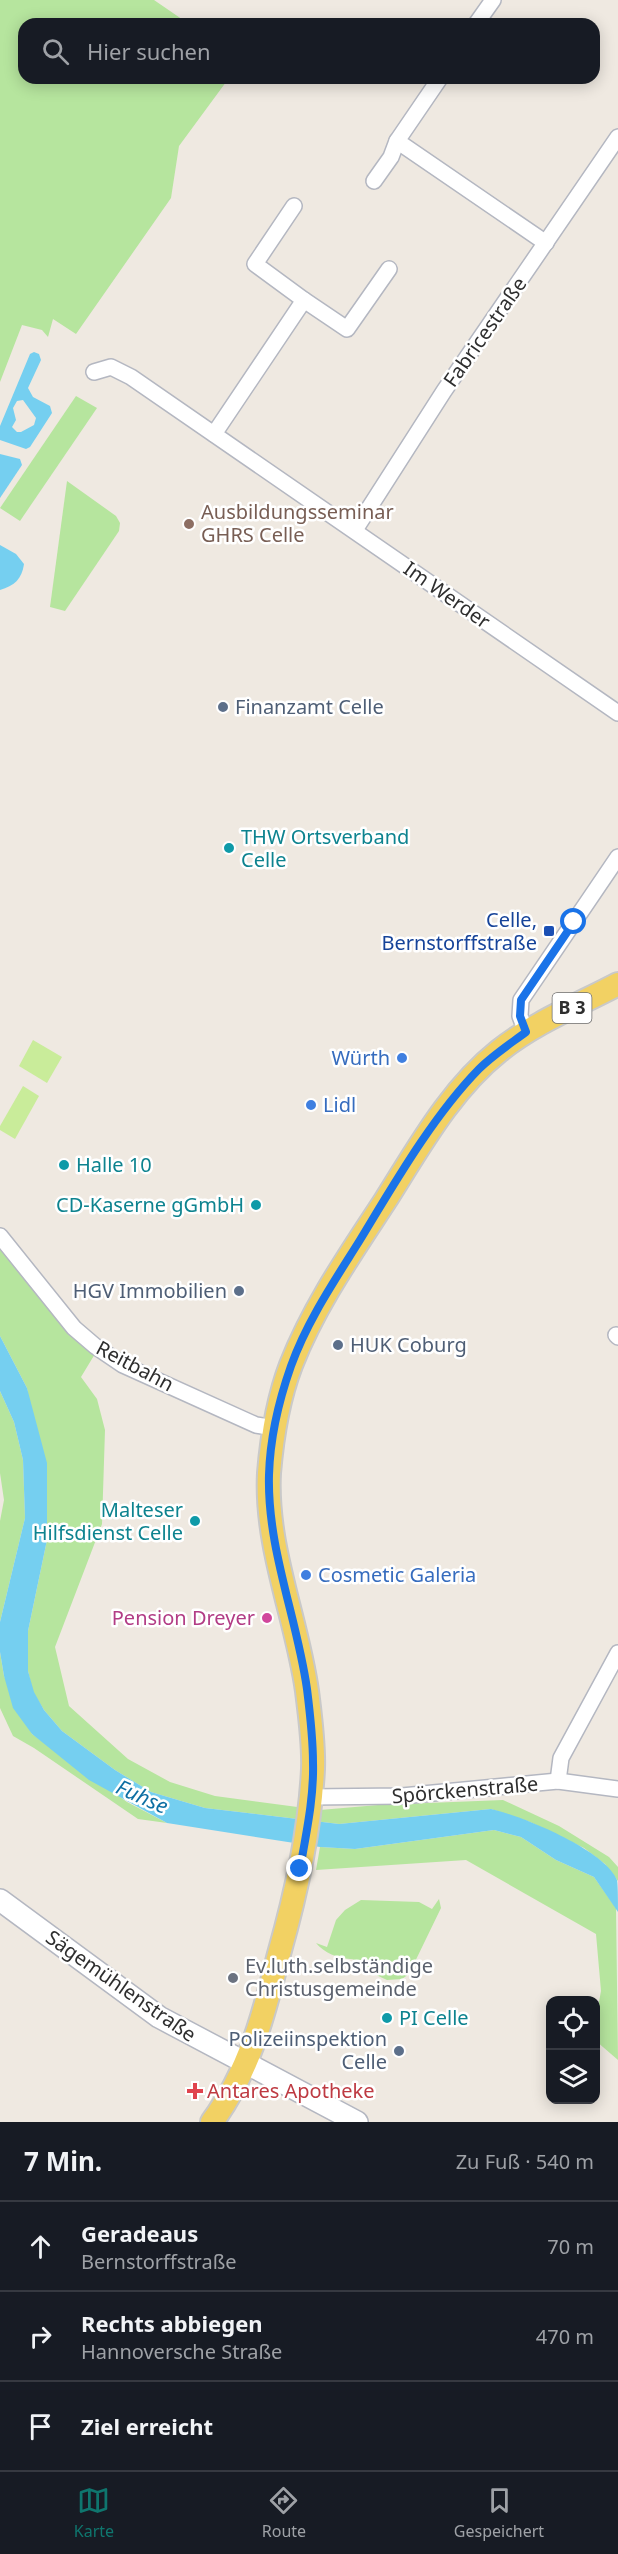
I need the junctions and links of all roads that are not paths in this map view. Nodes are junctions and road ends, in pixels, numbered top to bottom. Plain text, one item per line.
1 (492, 0) edge
2 (480, 18) edge
3 (436, 84) edge
4 (618, 137) edge
5 (397, 141) junction
6 (374, 181) dead end
7 (294, 206) dead end
8 (546, 243) junction
9 (389, 269) dead end
10 (304, 300) junction
11 (94, 372) dead end
12 (214, 434) junction
13 (355, 530) junction
14 (618, 713) edge
15 (618, 857) edge
16 (618, 984) edge
17 (526, 1032) junction
18 (0, 1236) edge
19 (275, 1428) junction
20 (618, 1653) edge
21 (558, 1781) junction
22 (618, 1789) edge
23 (311, 1802) junction
24 (0, 1900) edge
25 (246, 2063) junction
26 (212, 2122) edge
27 (357, 2122) edge

1 - 2 street
3 - 5 street
4 - 8 street, Fabricestraße
5 - 6 street
5 - 8 street
7 - 10 street
8 - 13 street, Fabricestraße
9 - 10 street
10 - 12 street
11 - 12 street, Im Werder
12 - 13 street, Im Werder
13 - 14 street, Im Werder
15 - 17 street
16 - 17 main road, B 3
17 - 19 main road, B 3
18 - 19 street, Reitbahn
19 - 23 main road, B 3
20 - 21 street
21 - 22 street, Spörckenstraße
21 - 23 street, Spörckenstraße
23 - 25 main road
24 - 25 street, Sägemühlenstraße
25 - 26 main road
25 - 27 street, Sägemühlenstraße

